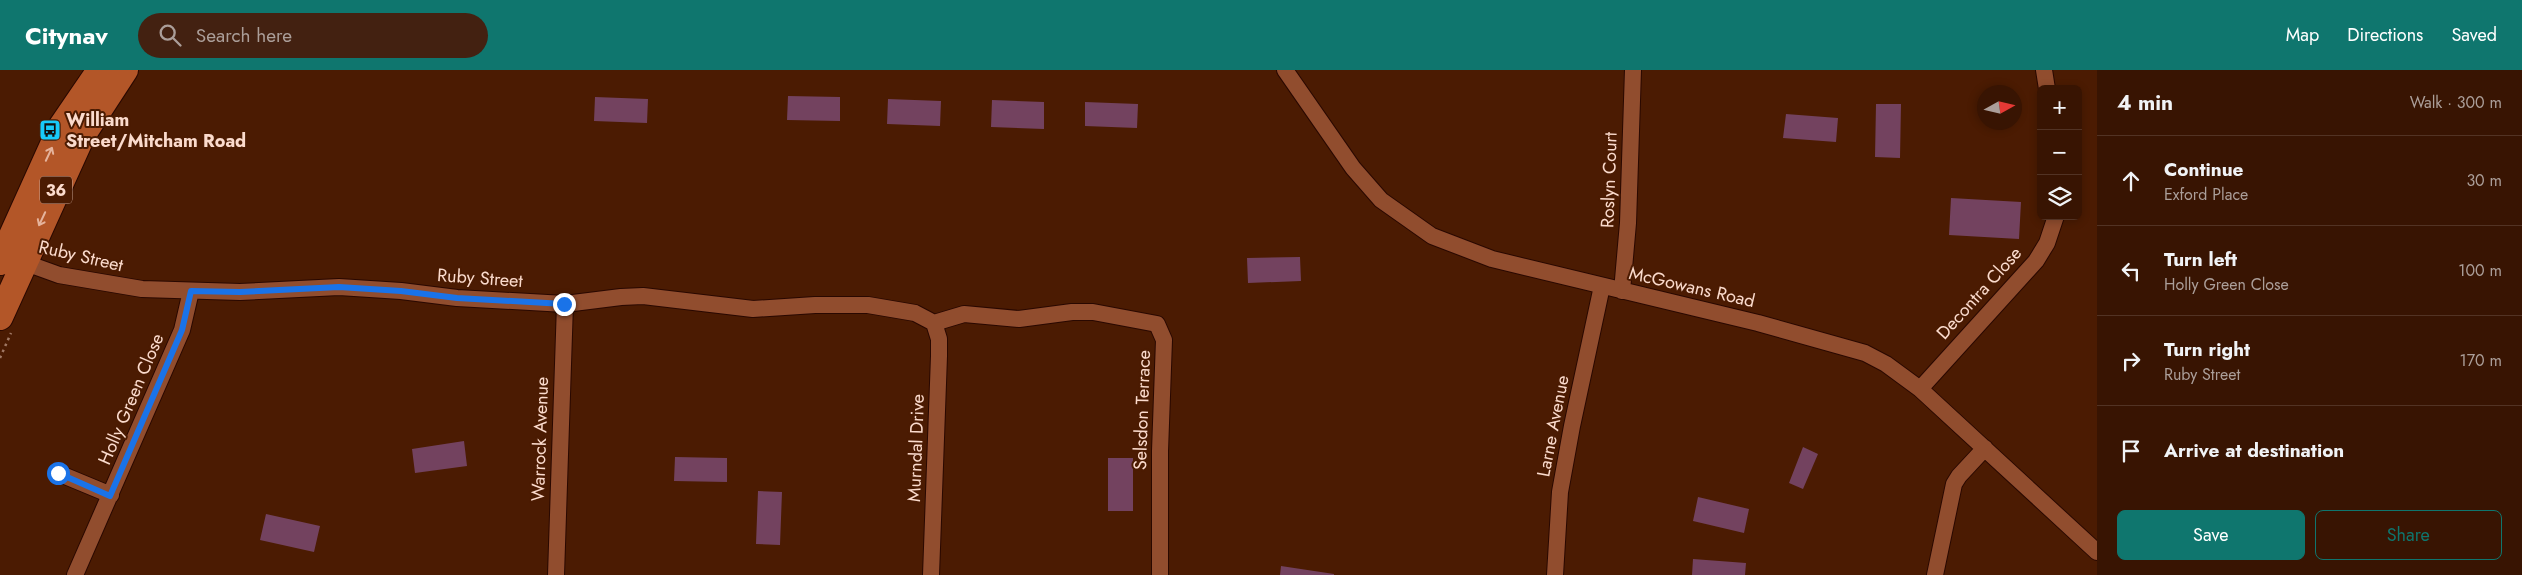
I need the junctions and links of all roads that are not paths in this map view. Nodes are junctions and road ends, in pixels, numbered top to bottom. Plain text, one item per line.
1 (100, 70) edge
2 (125, 70) edge
3 (1285, 70) edge
4 (1633, 70) edge
5 (2044, 70) edge
6 (2046, 85) edge
7 (2055, 220) edge
8 (9, 260) edge
9 (1602, 286) junction
10 (191, 291) junction
11 (1622, 291) junction
12 (564, 304) junction
13 (0, 317) edge
14 (934, 323) junction
15 (1920, 389) junction
16 (1985, 448) junction
17 (58, 473) dead end
18 (110, 496) junction
19 (2097, 552) edge
20 (75, 575) edge
21 (556, 575) edge
22 (931, 575) edge
23 (1160, 575) edge
24 (1555, 575) edge
25 (1935, 575) edge

8 -> 1 main road, 36
2 -> 8 main road, 36
3 - 9 street, McGowans Road
4 - 11 street, Roslyn Court
5 - 6 street
7 - 15 street, Decontra Close
8 - 10 street, Ruby Street
8 - 13 main road, 36
9 - 11 street, McGowans Road
9 - 24 street, Larne Avenue
10 - 12 street, Ruby Street
10 - 18 street, Holly Green Close
11 - 15 street, McGowans Road
12 - 14 street, Ruby Street
12 - 21 street, Warrock Avenue
14 - 22 street, Murndal Drive
14 - 23 street, Selsdon Terrace
15 - 16 street, McGowans Road
16 - 19 street, McGowans Road
16 - 25 street
17 - 18 street
18 - 20 street, Holly Green Close

